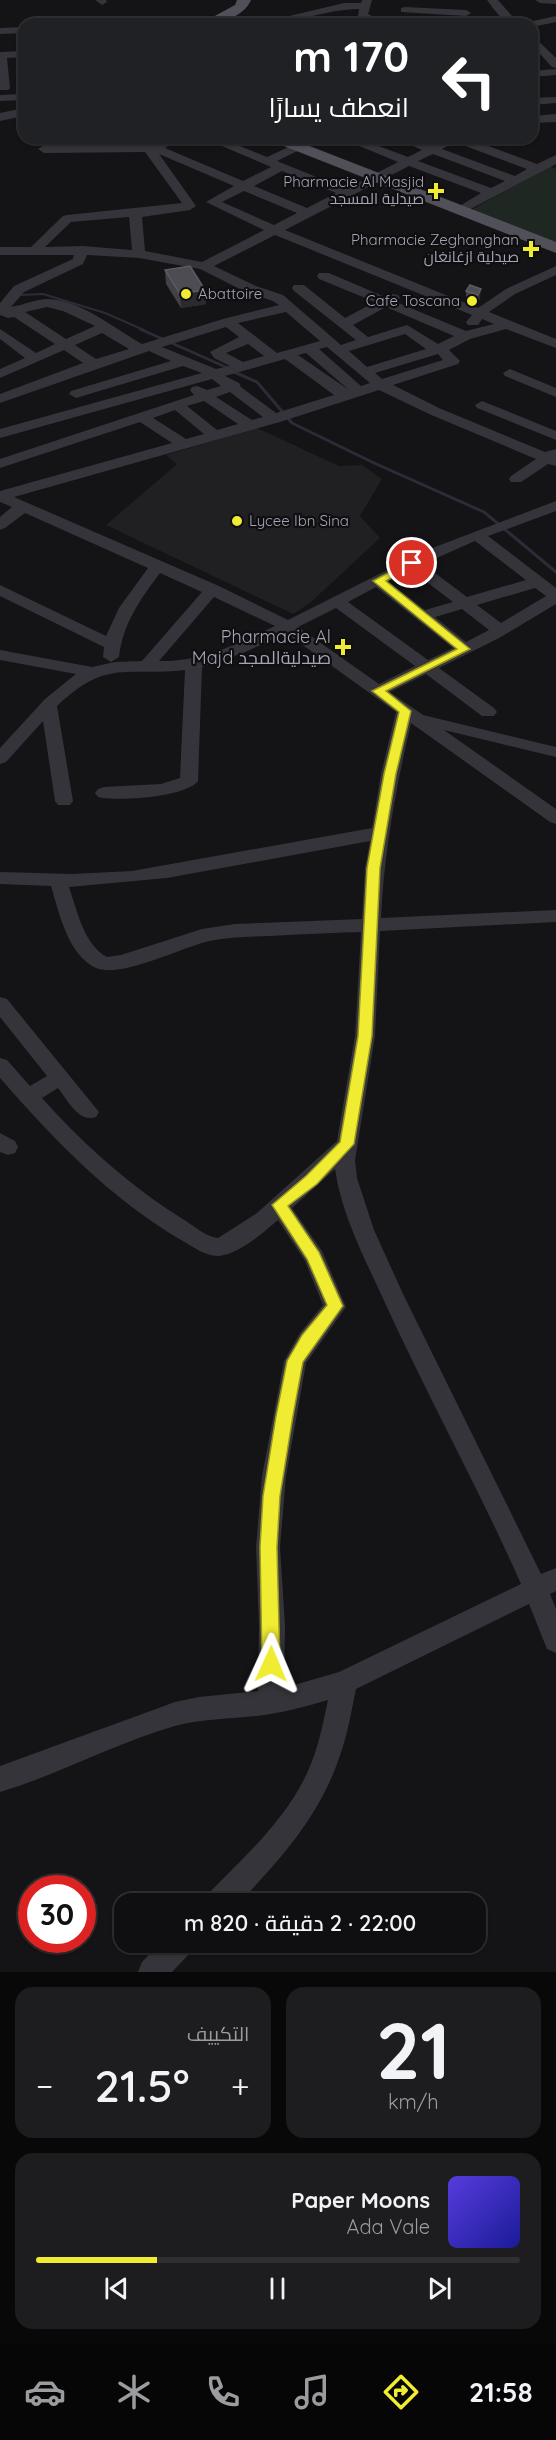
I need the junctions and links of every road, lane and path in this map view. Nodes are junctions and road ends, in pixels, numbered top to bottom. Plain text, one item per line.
1 (244, 0) edge
2 (455, 0) edge
3 (492, 0) edge
4 (540, 0) edge
5 (556, 1) edge
6 (365, 3) edge
7 (407, 8) edge
8 (466, 13) junction
9 (219, 18) edge
10 (293, 18) edge
11 (370, 18) edge
12 (388, 18) edge
13 (470, 18) edge
14 (508, 18) edge
15 (556, 19) edge
16 (538, 22) edge
17 (18, 30) edge
18 (0, 31) edge
19 (538, 41) edge
20 (556, 41) edge
21 (538, 44) edge
22 (18, 54) edge
23 (0, 55) edge
24 (0, 60) edge
25 (553, 62) edge
26 (556, 72) edge
27 (538, 74) edge
28 (18, 88) edge
29 (1, 92) edge
30 (18, 96) edge
31 (556, 100) edge
32 (538, 102) edge
33 (18, 113) edge
34 (0, 117) edge
35 (556, 118) edge
36 (538, 120) edge
37 (224, 144) edge
38 (291, 144) edge
39 (305, 144) edge
40 (362, 144) edge
41 (418, 144) edge
42 (442, 144) edge
43 (471, 144) edge
44 (148, 145) edge
45 (298, 147) junction
46 (44, 149) dead end
47 (432, 149) junction
48 (501, 155) junction
49 (254, 156) junction
50 (556, 159) edge
51 (268, 161) junction
52 (408, 162) junction
53 (478, 166) junction
54 (281, 167) junction
55 (538, 169) junction
56 (213, 175) junction
57 (376, 178) junction
58 (454, 179) junction
59 (515, 180) junction
60 (327, 185) junction
61 (242, 186) junction
62 (346, 193) junction
63 (492, 193) junction
64 (213, 204) junction
65 (287, 205) junction
66 (190, 206) junction
67 (459, 210) junction
68 (141, 212) junction
69 (307, 213) junction
70 (274, 230) junction
71 (556, 248) edge
72 (34, 250) junction
73 (83, 250) junction
74 (0, 251) edge
75 (139, 254) junction
76 (354, 262) junction
77 (204, 266) junction
78 (556, 270) edge
79 (324, 276) junction
80 (414, 286) junction
81 (299, 288) junction
82 (283, 302) junction
83 (385, 302) junction
84 (4, 311) edge
85 (478, 314) junction
86 (228, 322) junction
87 (345, 324) junction
88 (506, 325) junction
89 (556, 326) edge
90 (105, 328) junction
91 (0, 333) edge
92 (417, 335) junction
93 (465, 336) junction
94 (539, 337) junction
95 (249, 338) junction
96 (366, 342) junction
97 (65, 344) junction
98 (556, 345) edge
99 (144, 348) junction
100 (309, 348) junction
101 (339, 349) junction
102 (439, 349) junction
103 (280, 356) junction
104 (35, 358) junction
105 (184, 361) junction
106 (94, 364) junction
107 (237, 367) junction
108 (4, 369) edge
109 (364, 372) junction
110 (214, 373) junction
111 (510, 373) dead end
112 (55, 378) junction
113 (186, 381) junction
114 (379, 384) junction
115 (234, 386) junction
116 (556, 393) edge
117 (76, 394) junction
118 (351, 394) junction
119 (205, 396) junction
120 (0, 399) edge
121 (177, 405) junction
122 (482, 405) dead end
123 (95, 408) junction
124 (144, 418) junction
125 (275, 418) junction
126 (251, 426) junction
127 (0, 434) edge
128 (216, 436) junction
129 (556, 436) edge
130 (186, 445) junction
131 (553, 457) edge
132 (0, 464) edge
133 (516, 478) dead end
134 (0, 496) edge
135 (556, 506) edge
136 (22, 507) junction
137 (0, 525) edge
138 (484, 533) junction
139 (412, 563) junction
140 (158, 565) junction
141 (378, 581) junction
142 (537, 582) junction
143 (213, 589) junction
144 (0, 590) edge
145 (556, 596) edge
146 (338, 602) junction
147 (465, 604) junction
148 (422, 616) junction
149 (290, 627) junction
150 (497, 632) junction
151 (112, 645) junction
152 (465, 649) junction
153 (0, 656) edge
154 (194, 665) junction
155 (146, 666) junction
156 (111, 668) junction
157 (426, 669) junction
158 (92, 672) junction
159 (378, 691) junction
160 (49, 706) junction
161 (488, 712) dead end
162 (410, 714) junction
163 (556, 752) edge
164 (0, 758) edge
165 (105, 794) dead end
166 (64, 801) dead end
167 (556, 818) edge
168 (380, 833) junction
169 (0, 878) edge
170 (58, 880) junction
171 (556, 916) edge
172 (369, 926) junction
173 (0, 1004) edge
174 (0, 1065) edge
175 (61, 1077) junction
176 (28, 1097) junction
177 (89, 1112) dead end
178 (347, 1144) junction
179 (279, 1205) junction
180 (546, 1583) edge
181 (556, 1641) edge
182 (345, 1682) junction
183 (271, 1702) junction
184 (0, 1779) edge
185 (228, 1893) edge
186 (170, 1953) edge
187 (152, 1972) edge

1 - 9 main road
2 - 8 street
3 - 14 street
4 - 5 street
6 - 10 street
6 - 11 street
7 - 8 street
7 - 12 street
8 - 13 street
15 - 16 street
17 - 18 street
19 - 20 street
21 - 25 street
22 - 23 street
24 - 29 street
26 - 27 street
28 - 29 street
29 - 30 street
31 - 32 street
33 - 34 street
35 - 36 street
37 - 49 street
38 - 45 main road
39 - 45 street
40 - 52 street
41 - 47 street
42 - 47 street
43 - 48 street
44 - 46 street
44 - 56 street
44 - 66 street
45 - 51 street
45 - 57 main road
47 - 52 street
47 - 53 street
48 - 53 street
48 - 55 street
49 - 51 street
49 - 56 street
50 - 55 street
51 - 54 street
52 - 57 street
52 - 58 street
53 - 58 street
53 - 59 street
54 - 60 street
54 - 61 street
55 - 59 street
56 - 61 street
57 - 62 street
57 - 67 main road
58 - 63 street
59 - 63 street
60 - 62 street
60 - 65 street
61 - 64 street
61 - 65 street
62 - 69 street
63 - 67 street
64 - 66 street
64 - 70 street
65 - 69 street
66 - 68 street
67 - 71 main road
68 - 72 street
68 - 75 street
69 - 70 street
70 - 76 street
70 - 77 street
72 - 73 street
72 - 74 street
73 - 75 street
73 - 84 street
75 - 77 street
76 - 79 street
76 - 80 street
77 - 82 street
78 - 85 street
79 - 81 street
79 - 83 street
80 - 83 street
80 - 85 street
81 - 82 street
81 - 87 street
82 - 86 street
82 - 101 street
83 - 87 street
83 - 93 street
84 - 90 street
84 - 97 street
85 - 88 street
85 - 93 street
86 - 95 street
86 - 99 street
87 - 96 street
88 - 93 street
88 - 94 street
89 - 94 street
90 - 97 street
90 - 99 street
91 - 104 street
92 - 96 street
92 - 101 street
92 - 102 street
93 - 102 street
94 - 98 street
95 - 103 street
95 - 107 street
96 - 101 street
97 - 104 street
97 - 106 street
99 - 105 street
99 - 106 street
100 - 101 street
100 - 103 street
100 - 118 street
101 - 109 street
102 - 109 street
102 - 114 street
103 - 107 street
103 - 118 street
104 - 108 street
105 - 110 street
105 - 117 street
106 - 112 street
107 - 110 street
109 - 114 street
110 - 113 street
110 - 115 street
111 - 116 street
112 - 117 street
112 - 120 street
113 - 119 street
113 - 123 street
114 - 118 street
114 - 131 street
115 - 119 street
115 - 125 street
117 - 123 street
118 - 125 street
119 - 121 street
119 - 126 street
121 - 124 street
121 - 128 street
122 - 129 street
123 - 127 street
124 - 130 street
124 - 132 street
125 - 126 street
126 - 128 street
128 - 130 street
130 - 134 street
131 - 133 street
134 - 136 street
135 - 138 street
136 - 137 street
136 - 140 street
138 - 139 street
138 - 142 street
139 - 141 street
139 - 147 street
140 - 143 street
140 - 151 street
141 - 146 street
141 - 148 street
142 - 145 street
142 - 147 street
143 - 149 street
143 - 155 street
144 - 151 street
145 - 150 street
146 - 149 street
146 - 157 street
147 - 148 street
147 - 150 street
148 - 152 street
149 - 154 street
149 - 159 street
150 - 152 street
151 - 156 street
152 - 157 street
153 - 158 street
154 - 155 street
154 - 165 street
155 - 156 street
156 - 158 street
157 - 159 street
157 - 161 street
158 - 160 street
159 - 162 street
160 - 164 street
160 - 166 street
162 - 163 street
162 - 167 street
162 - 168 street
168 - 170 street
168 - 172 street
169 - 170 street
170 - 172 street
171 - 172 street
172 - 178 street
173 - 175 street
174 - 176 street
175 - 176 street
175 - 177 street
176 - 179 street
178 - 179 street
178 - 180 street
179 - 183 street
180 - 181 street
180 - 182 street
182 - 183 street
182 - 185 street
183 - 184 street
186 - 187 street

